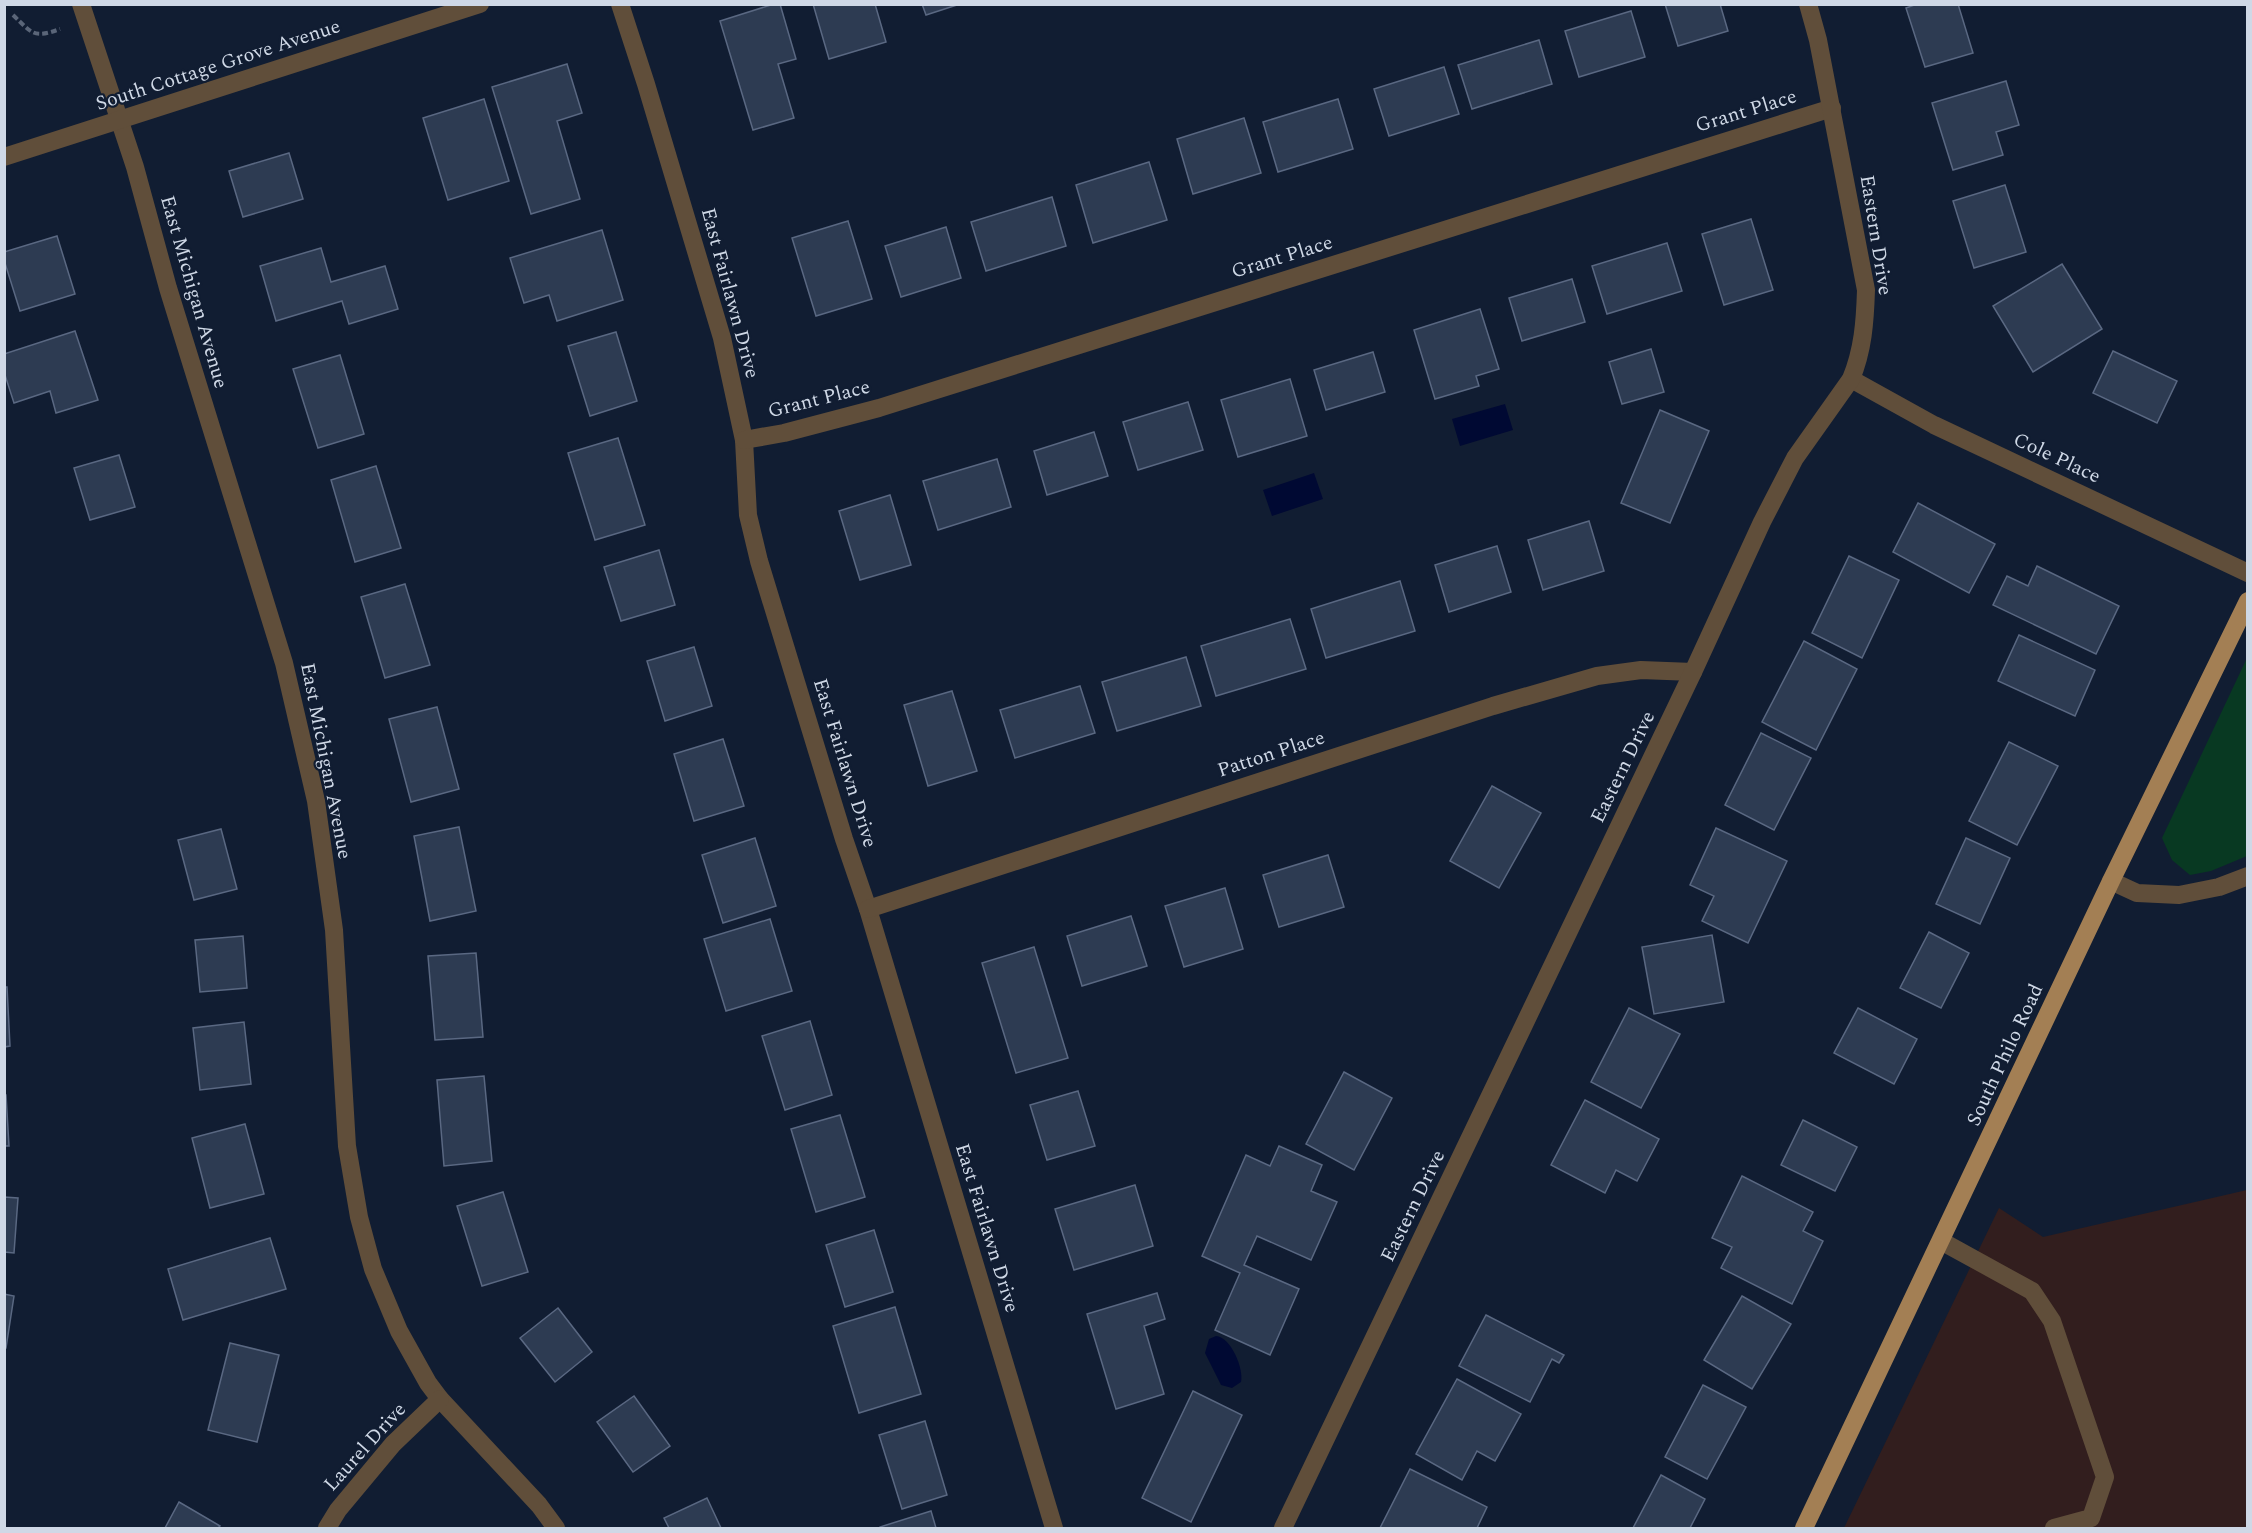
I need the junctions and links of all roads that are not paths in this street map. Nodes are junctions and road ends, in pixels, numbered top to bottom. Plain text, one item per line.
1 (480, 4) edge
2 (620, 4) edge
3 (1808, 4) edge
4 (83, 12) edge
5 (1832, 108) junction
6 (120, 120) junction
7 (4, 157) edge
8 (1851, 379) junction
9 (744, 440) junction
10 (2247, 573) edge
11 (2247, 601) edge
12 (1693, 672) junction
13 (2247, 876) edge
14 (2111, 881) junction
15 (868, 909) junction
16 (1941, 1241) junction
17 (440, 1399) junction
18 (327, 1528) edge
19 (556, 1528) edge
20 (1054, 1528) edge
21 (1283, 1528) edge
22 (1807, 1528) edge
23 (2054, 1528) edge

1 - 6 street, South Cottage Grove Avenue
2 - 9 street, East Fairlawn Drive
3 - 5 street, Eastern Drive
4 - 6 street, East Michigan Avenue
5 - 8 street, Eastern Drive
5 - 9 street, Grant Place
6 - 7 street, South Cottage Grove Avenue
6 - 17 street, East Michigan Avenue
8 - 10 street, Cole Place
8 - 12 street, Eastern Drive
9 - 15 street, East Fairlawn Drive
11 - 14 main road, South Philo Road
12 - 15 street, Patton Place
12 - 21 street, Eastern Drive
13 - 14 street
14 - 16 main road, South Philo Road
15 - 20 street, East Fairlawn Drive
16 - 22 main road, South Philo Road
16 - 23 street
17 - 18 street, Laurel Drive
17 - 19 street, East Michigan Avenue

